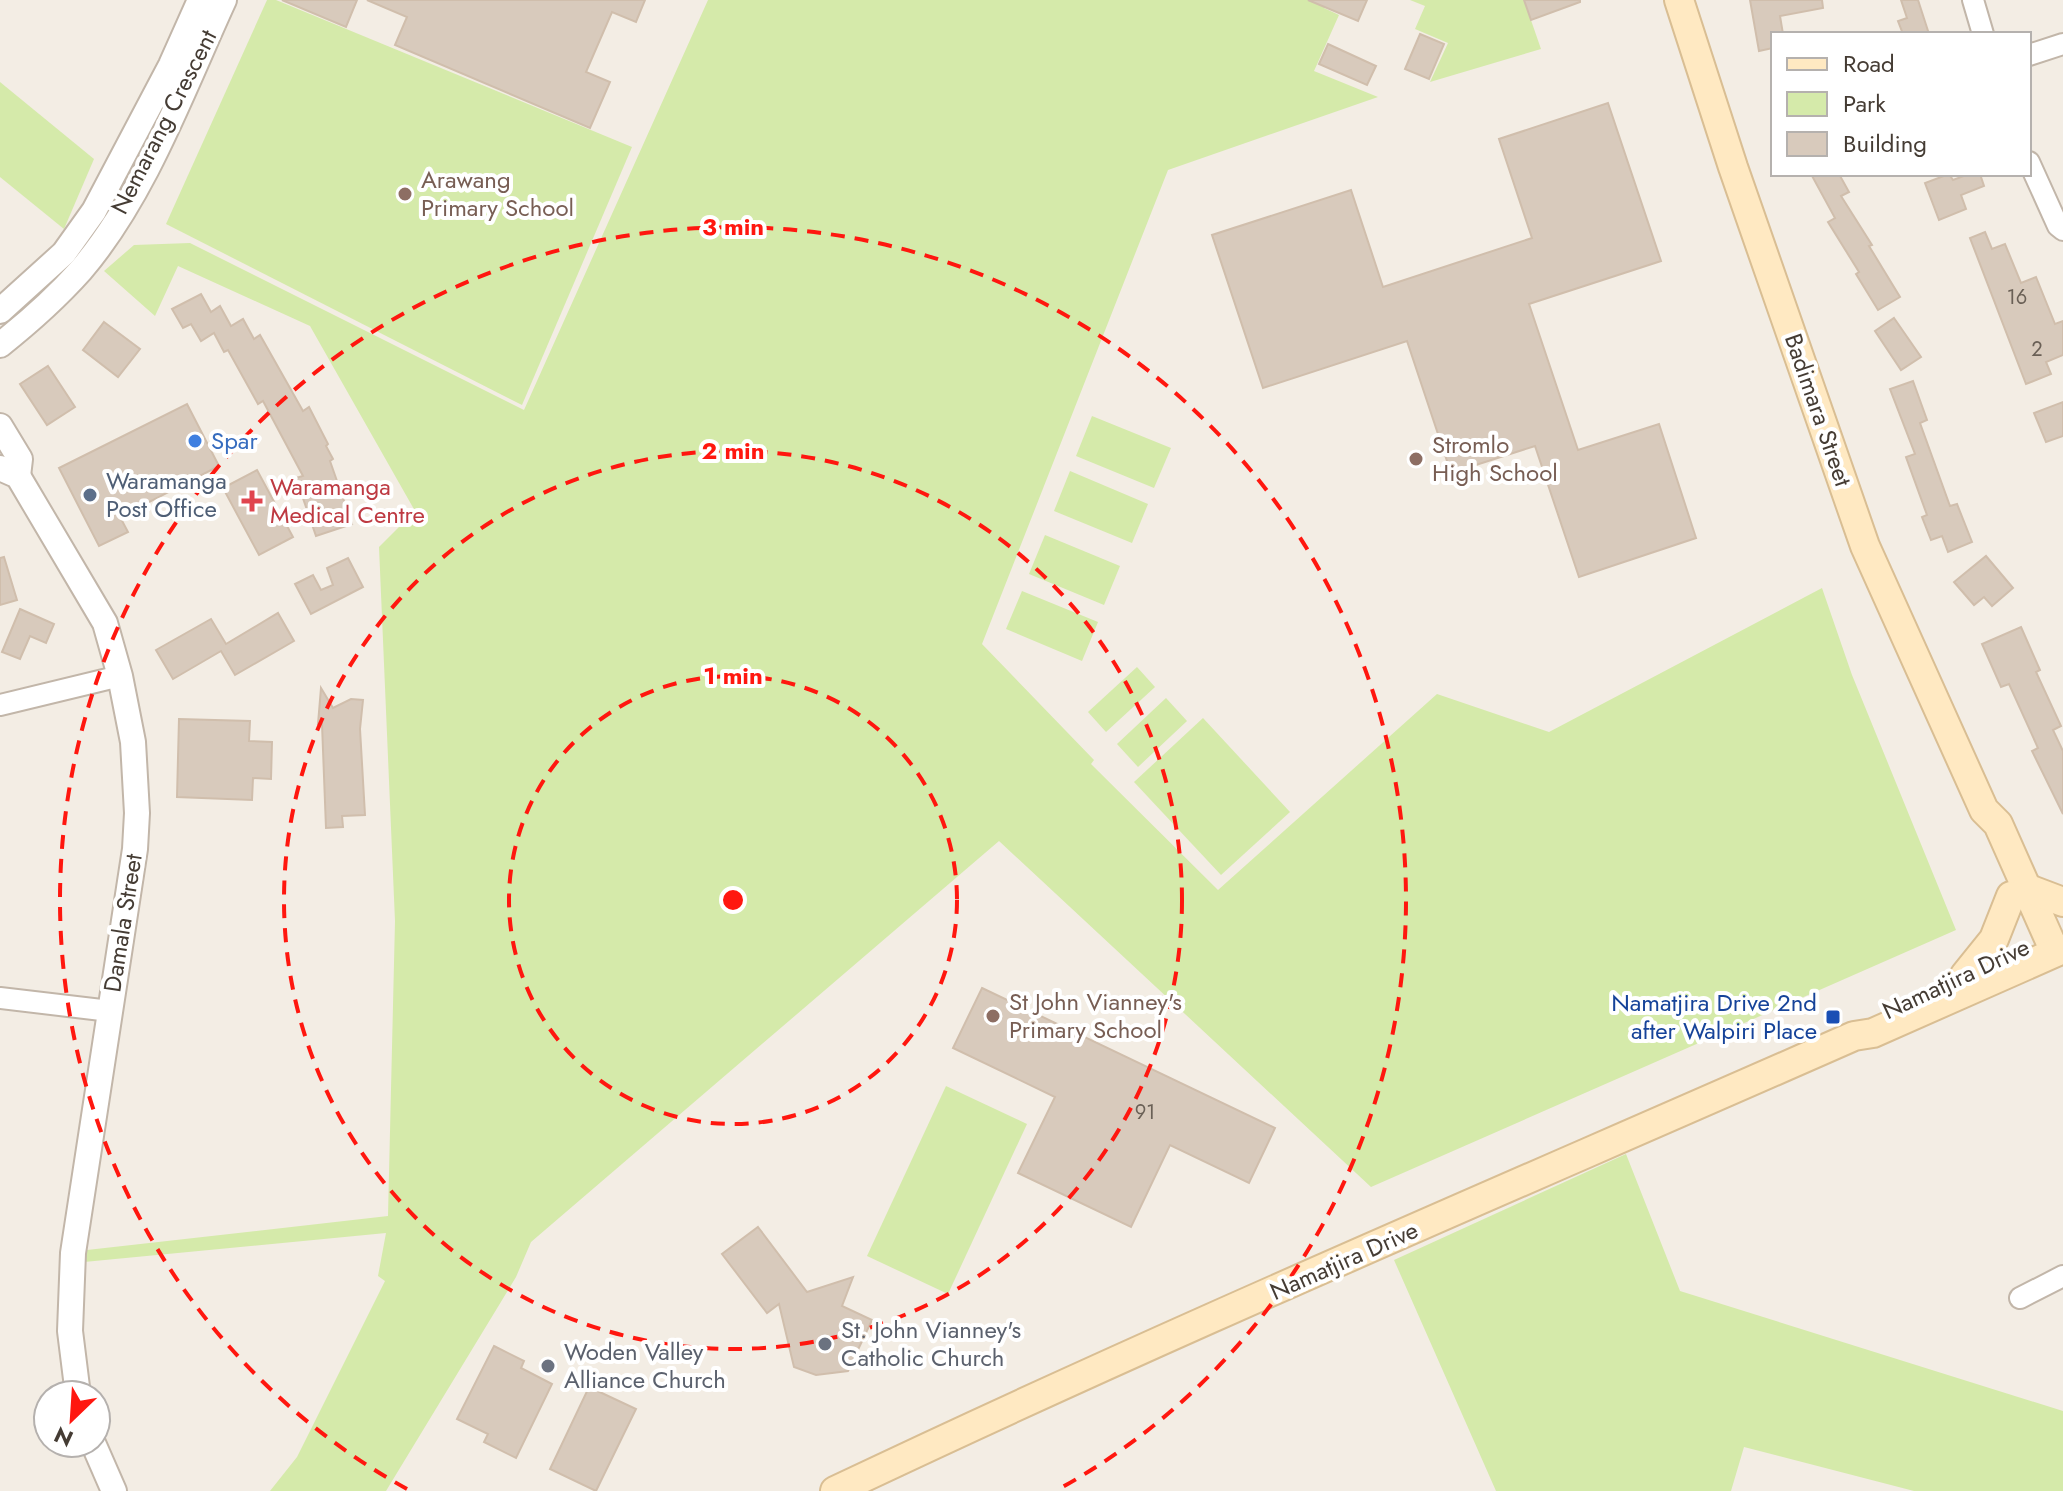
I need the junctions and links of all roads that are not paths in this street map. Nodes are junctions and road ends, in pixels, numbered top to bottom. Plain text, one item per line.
1 (200, 0) edge
2 (224, 0) edge
3 (1679, 0) edge
4 (1973, 0) edge
5 (1982, 32) edge
6 (2063, 44) edge
7 (2031, 54) edge
8 (2031, 166) edge
9 (129, 175) junction
10 (104, 217) junction
11 (2063, 230) edge
12 (0, 311) edge
13 (0, 345) edge
14 (0, 426) edge
15 (9, 472) edge
16 (120, 676) junction
17 (0, 705) edge
18 (2019, 892) junction
19 (2063, 902) edge
20 (2050, 946) edge
21 (1965, 975) junction
22 (0, 998) edge
23 (110, 1011) junction
24 (1854, 1036) junction
25 (2063, 1276) edge
26 (2020, 1298) dead end
27 (76, 1379) edge
28 (100, 1459) edge
29 (114, 1491) edge
30 (835, 1491) edge

1 - 9 street, Nemarang Crescent
2 - 9 street, Nemarang Crescent
3 - 18 main road, Badimara Street
4 - 5 street
6 - 7 street
8 - 11 street
9 - 10 street, Nemarang Crescent
10 - 12 street, Nemarang Crescent
10 - 13 street, Nemarang Crescent
14 - 15 street, Damala Street
15 - 16 street, Damala Street
16 - 17 street
16 - 23 street, Damala Street
18 - 19 main road
18 - 20 main road, Badimara Street
18 - 21 main road
20 - 21 main road, Namatjira Drive
20 - 24 main road, Namatjira Drive
21 - 24 main road, Namatjira Drive
22 - 23 street
23 - 27 street, Damala Street
24 - 30 main road, Namatjira Drive
25 - 26 street
28 - 29 street

